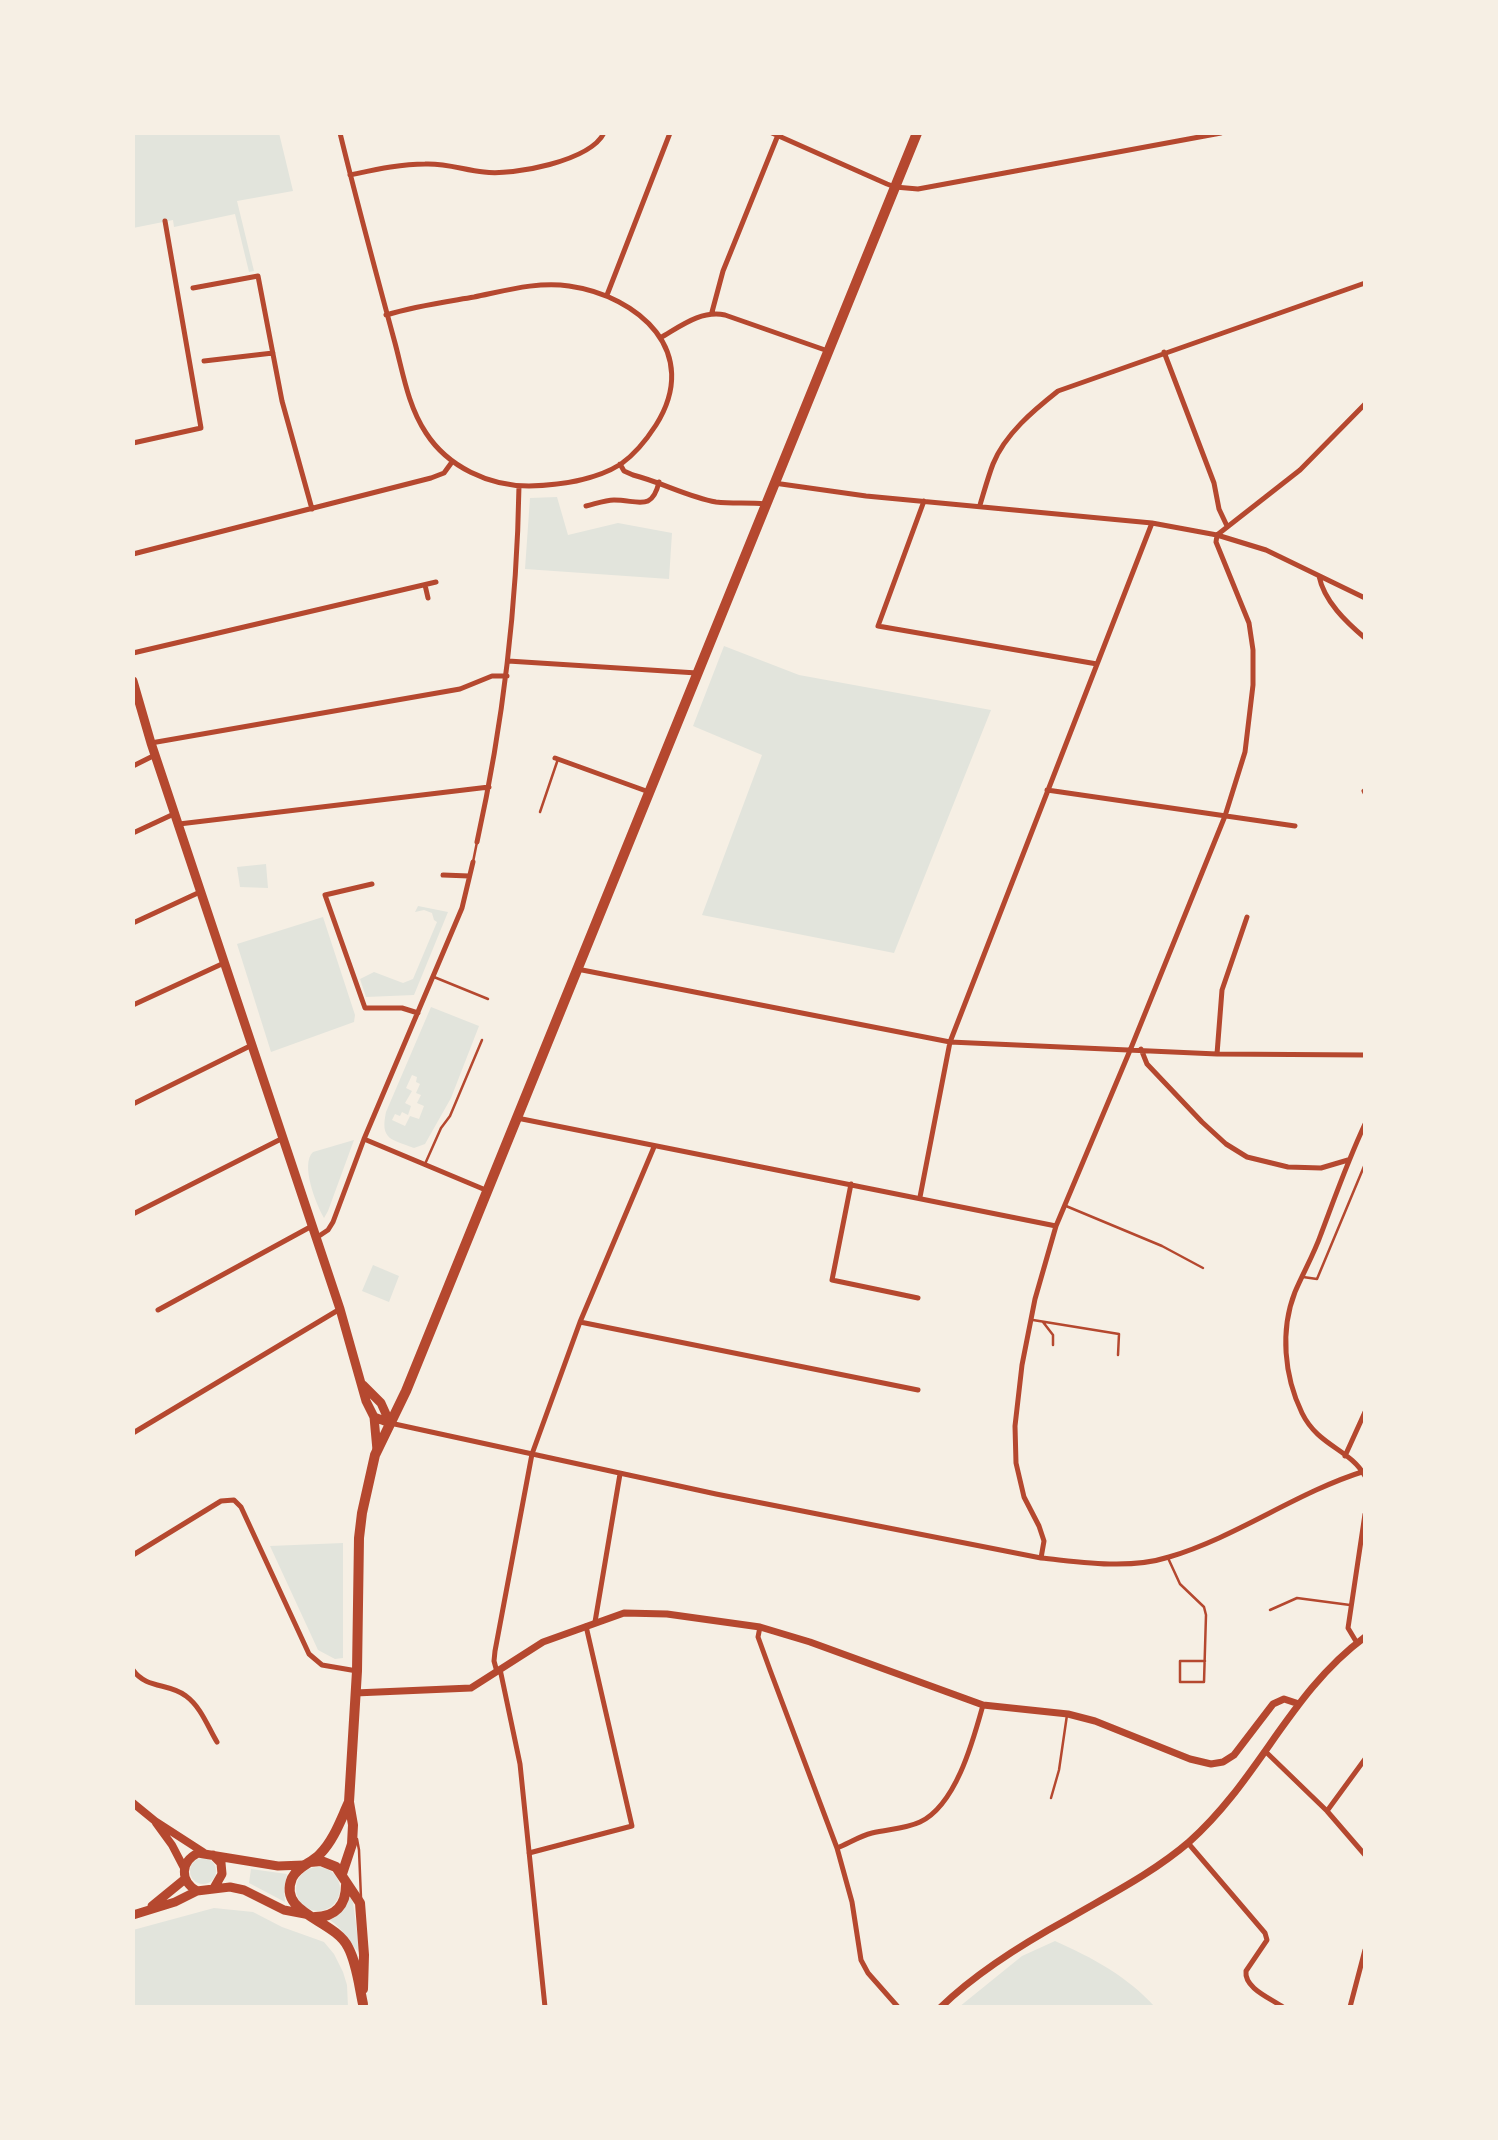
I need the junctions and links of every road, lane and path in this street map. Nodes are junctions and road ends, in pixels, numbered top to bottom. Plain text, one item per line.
1 (340, 133) edge
2 (604, 133) edge
3 (670, 133) edge
4 (916, 133) edge
5 (1221, 133) edge
6 (775, 134) edge
7 (350, 175) junction
8 (895, 187) junction
9 (165, 221) dead end
10 (1365, 283) edge
11 (193, 288) dead end
12 (607, 295) junction
13 (712, 312) junction
14 (386, 316) junction
15 (660, 338) junction
16 (828, 351) junction
17 (1164, 352) junction
18 (273, 353) junction
19 (204, 361) dead end
20 (1365, 404) edge
21 (133, 443) edge
22 (452, 462) junction
23 (620, 464) junction
24 (659, 482) junction
25 (774, 483) junction
26 (519, 486) junction
27 (923, 501) junction
28 (766, 505) junction
29 (980, 505) junction
30 (586, 506) dead end
31 (312, 509) junction
32 (1152, 523) junction
33 (1227, 526) junction
34 (1217, 535) junction
35 (133, 554) edge
36 (1319, 576) junction
37 (436, 582) dead end
38 (425, 585) junction
39 (428, 598) dead end
40 (1365, 598) edge
41 (1365, 638) edge
42 (133, 653) edge
43 (508, 661) junction
44 (1097, 664) junction
45 (698, 673) junction
46 (507, 676) junction
47 (133, 681) edge
48 (136, 707) edge
49 (151, 743) junction
50 (155, 755) junction
51 (557, 759) joint
52 (133, 766) edge
53 (489, 787) junction
54 (1047, 790) junction
55 (649, 792) junction
56 (540, 812) dead end
57 (176, 813) junction
58 (1225, 816) junction
59 (179, 824) junction
60 (1295, 826) dead end
61 (133, 833) edge
62 (477, 842) joint
63 (473, 862) joint
64 (443, 875) dead end
65 (469, 876) junction
66 (372, 884) dead end
67 (200, 892) junction
68 (1247, 917) dead end
69 (133, 923) edge
70 (224, 963) junction
71 (578, 969) junction
72 (434, 976) junction
73 (488, 999) dead end
74 (133, 1005) edge
75 (418, 1013) junction
76 (482, 1041) dead end
77 (950, 1042) junction
78 (252, 1045) junction
79 (1131, 1048) junction
80 (1141, 1049) junction
81 (1217, 1054) junction
82 (1365, 1055) edge
83 (133, 1104) edge
84 (517, 1118) junction
85 (1365, 1124) edge
86 (283, 1138) junction
87 (364, 1139) junction
88 (654, 1147) junction
89 (1348, 1160) junction
90 (425, 1164) junction
91 (1365, 1164) edge
92 (851, 1184) junction
93 (488, 1191) junction
94 (920, 1197) junction
95 (1064, 1206) junction
96 (133, 1214) edge
97 (312, 1226) junction
98 (1056, 1226) junction
99 (316, 1238) junction
100 (1203, 1268) dead end
101 (1303, 1277) junction
102 (918, 1298) dead end
103 (340, 1309) junction
104 (158, 1310) dead end
105 (1031, 1320) junction
106 (580, 1322) junction
107 (1043, 1322) junction
108 (1053, 1345) dead end
109 (1118, 1354) dead end
110 (363, 1385) junction
111 (918, 1390) dead end
112 (1365, 1412) edge
113 (374, 1417) junction
114 (390, 1423) junction
115 (133, 1433) edge
116 (377, 1450) junction
117 (532, 1454) junction
118 (1345, 1456) junction
119 (1364, 1473) edge
120 (620, 1474) junction
121 (1365, 1514) edge
122 (133, 1555) edge
123 (1041, 1558) junction
124 (1168, 1558) junction
125 (1350, 1605) junction
126 (1270, 1610) dead end
127 (595, 1622) junction
128 (586, 1626) junction
129 (760, 1627) junction
130 (1365, 1637) edge
131 (1357, 1643) junction
132 (1205, 1661) junction
133 (133, 1670) edge
134 (357, 1671) junction
135 (498, 1671) junction
136 (355, 1693) junction
137 (1298, 1704) junction
138 (983, 1706) junction
139 (1068, 1714) junction
140 (217, 1742) dead end
141 (1266, 1752) junction
142 (1365, 1759) edge
143 (1051, 1798) dead end
144 (349, 1802) junction
145 (133, 1803) edge
146 (1327, 1811) junction
147 (155, 1821) junction
148 (353, 1825) junction
149 (1188, 1843) junction
150 (837, 1848) junction
151 (203, 1852) junction
152 (529, 1853) junction
153 (214, 1855) junction
154 (1365, 1855) edge
155 (307, 1864) junction
156 (184, 1868) junction
157 (185, 1879) junction
158 (344, 1879) junction
159 (214, 1888) junction
160 (197, 1891) junction
161 (145, 1912) junction
162 (133, 1915) edge
163 (308, 1915) junction
164 (363, 1929) junction
165 (1365, 1950) edge
166 (363, 2006) edge
167 (545, 2007) edge
168 (898, 2007) edge
169 (941, 2007) edge
170 (1283, 2007) edge
171 (1350, 2007) edge

1 - 7 street
2 - 7 street
3 - 12 street
4 - 8 highway
5 - 8 street
6 - 8 street
6 - 13 street
7 - 14 street
8 - 16 highway
9 - 21 street
10 - 17 street
11 - 18 street
12 - 14 street
12 - 15 street
13 - 15 street
13 - 16 street
14 - 22 street
15 - 23 street
16 - 25 highway
17 - 29 street
17 - 33 street
18 - 19 street
18 - 31 street
20 - 33 street
22 - 26 street
22 - 31 street
23 - 24 street
23 - 26 street
24 - 28 street
24 - 30 street
25 - 27 street
25 - 28 highway
26 - 43 street
27 - 29 street
27 - 44 street
28 - 45 highway
29 - 32 street
31 - 35 street
32 - 34 street
32 - 44 street
33 - 34 street
34 - 36 street
34 - 58 street
36 - 40 street
36 - 41 street
37 - 38 street
38 - 39 street
38 - 42 street
43 - 45 street
43 - 46 street
44 - 54 street
45 - 55 highway
46 - 49 street
46 - 53 street
47 - 48 main road
48 - 49 main road
49 - 50 main road
50 - 52 street
50 - 57 main road
51 - 55 street
51 - 56 lane
53 - 59 street
53 - 62 street
54 - 58 street
54 - 77 street
55 - 71 highway
57 - 59 main road
57 - 61 street
58 - 60 street
58 - 79 street
59 - 67 main road
62 - 63 lane
63 - 65 street
64 - 65 street
65 - 72 street
66 - 75 street
67 - 69 street
67 - 70 main road
68 - 81 street
70 - 74 street
70 - 78 main road
71 - 77 street
71 - 84 highway
72 - 73 lane
72 - 75 street
75 - 87 street
76 - 90 lane
77 - 79 street
77 - 94 street
78 - 83 street
78 - 86 main road
79 - 80 street
79 - 95 street
80 - 81 street
80 - 89 street
81 - 82 street
84 - 88 street
84 - 93 highway
85 - 89 street
86 - 96 street
86 - 97 main road
87 - 90 street
87 - 99 street
88 - 92 street
88 - 106 street
89 - 101 street
90 - 93 street
91 - 101 lane
92 - 94 street
92 - 102 street
93 - 114 highway
94 - 98 street
95 - 98 street
95 - 100 lane
97 - 99 main road
97 - 104 street
98 - 105 street
99 - 103 main road
101 - 118 street
103 - 110 main road
103 - 115 street
105 - 107 lane
105 - 123 street
106 - 111 street
106 - 117 street
107 - 108 lane
107 - 109 lane
110 - 113 main road
110 - 114 main road
112 - 118 street
113 - 114 main road
113 - 116 main road
114 - 116 highway
114 - 117 street
116 - 134 highway
117 - 120 street
117 - 135 street
118 - 119 street
119 - 124 street
120 - 123 street
120 - 127 street
121 - 125 street
122 - 134 street
123 - 124 street
124 - 132 lane
125 - 126 lane
125 - 131 street
127 - 128 street
127 - 129 street
128 - 135 street
128 - 152 street
129 - 138 street
129 - 150 street
130 - 131 street
131 - 137 street
132 - 132 lane
133 - 140 street
134 - 136 highway
135 - 136 street
135 - 152 street
136 - 144 highway
137 - 139 street
137 - 141 street
138 - 139 street
138 - 150 street
139 - 143 lane
141 - 146 street
141 - 149 street
142 - 146 street
144 - 148 highway
144 - 155 highway
145 - 147 main road
146 - 154 street
147 - 151 main road
147 - 156 main road
148 - 158 highway
148 - 164 lane
149 - 169 street
149 - 170 street
150 - 168 street
151 - 153 main road
151 - 156 main road
152 - 167 street
153 - 155 main road
153 - 159 main road
155 - 158 highway
155 - 163 highway
156 - 157 main road
157 - 160 main road
157 - 161 main road
158 - 163 highway
158 - 164 highway
159 - 160 main road
159 - 163 main road
160 - 161 main road
161 - 162 main road
163 - 166 highway
164 - 166 highway
165 - 171 street

